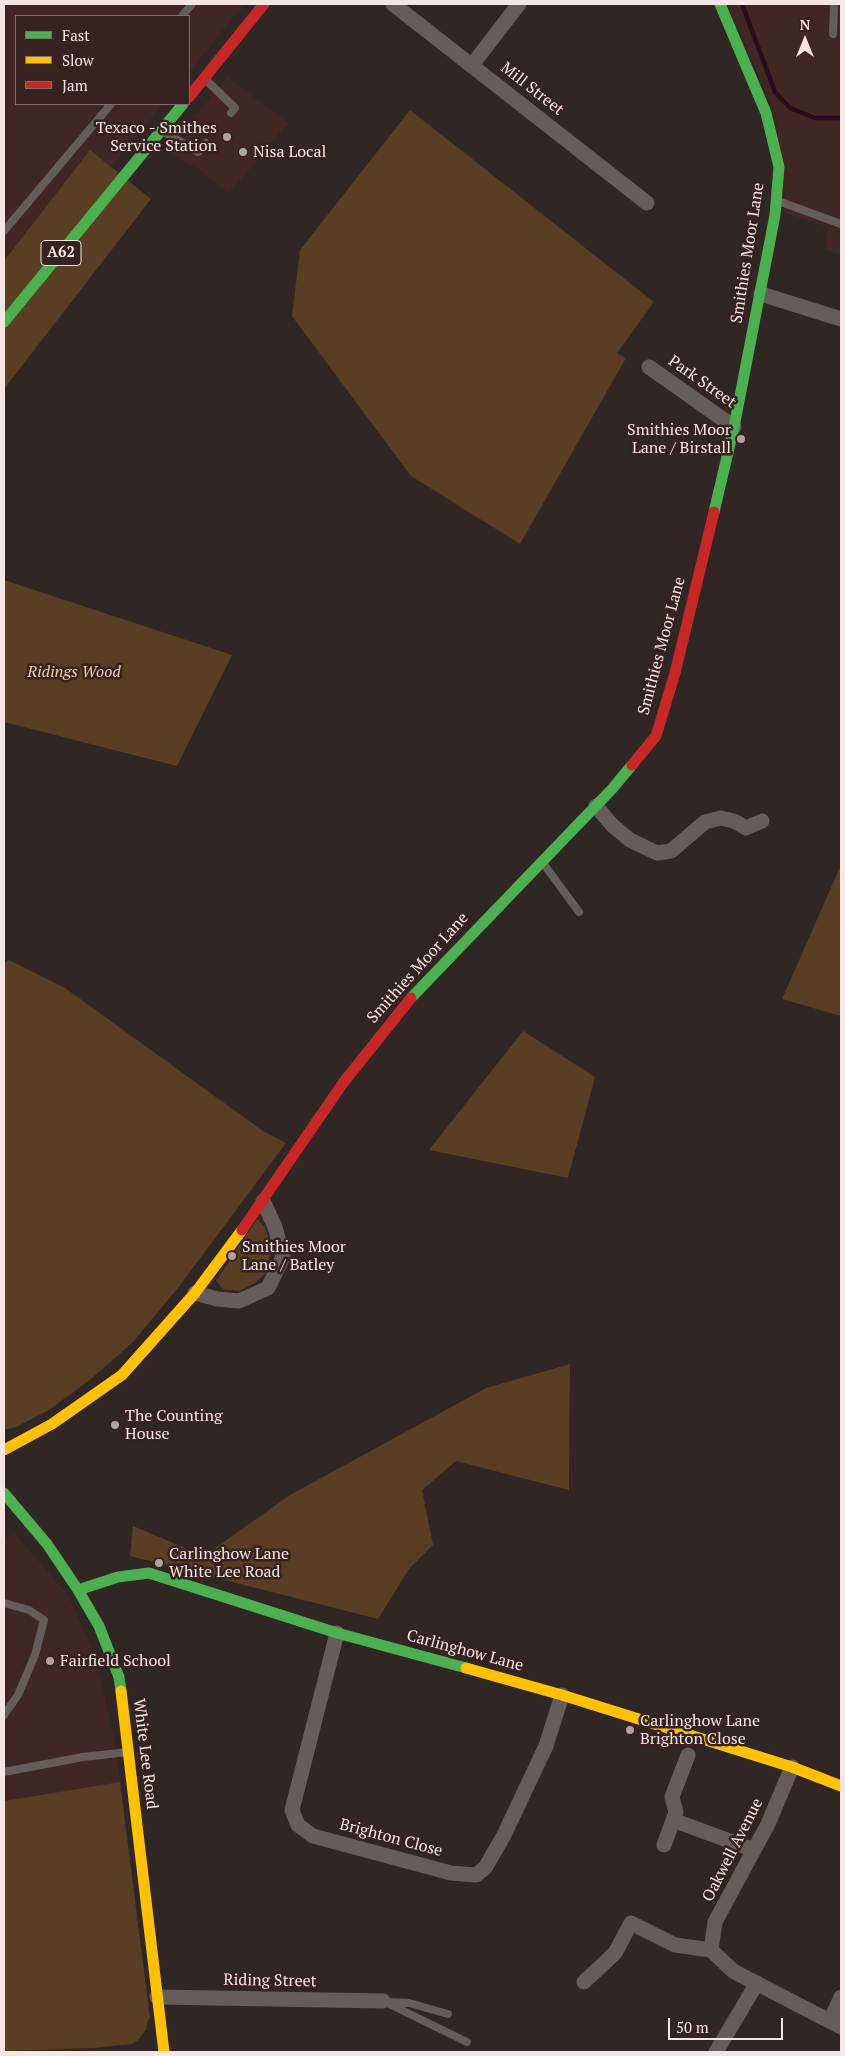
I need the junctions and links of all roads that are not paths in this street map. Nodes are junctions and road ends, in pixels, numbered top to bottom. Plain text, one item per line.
1 (192, 4) edge
2 (264, 4) edge
3 (393, 4) edge
4 (519, 4) edge
5 (720, 4) edge
6 (834, 4) edge
7 (183, 15) edge
8 (833, 34) dead end
9 (472, 65) junction
10 (204, 78) junction
11 (190, 96) edge
12 (110, 105) edge
13 (182, 105) edge
14 (231, 113) dead end
15 (161, 130) junction
16 (206, 143) dead end
17 (776, 200) junction
18 (647, 203) dead end
19 (841, 224) edge
20 (4, 231) edge
21 (761, 294) junction
22 (841, 319) edge
23 (4, 322) edge
24 (649, 367) dead end
25 (734, 426) junction
26 (596, 806) junction
27 (762, 821) dead end
28 (542, 862) junction
29 (579, 912) dead end
30 (263, 1201) junction
31 (195, 1293) junction
32 (4, 1450) edge
33 (4, 1493) edge
34 (78, 1590) junction
35 (4, 1603) edge
36 (337, 1633) junction
37 (562, 1695) junction
38 (4, 1715) edge
39 (130, 1751) junction
40 (688, 1755) dead end
41 (792, 1767) junction
42 (4, 1772) edge
43 (841, 1786) edge
44 (673, 1820) junction
45 (664, 1845) dead end
46 (754, 1850) junction
47 (711, 1950) junction
48 (584, 1982) dead end
49 (757, 1983) junction
50 (157, 1997) junction
51 (841, 1997) edge
52 (382, 2001) junction
53 (448, 2014) dead end
54 (836, 2024) edge
55 (467, 2042) dead end
56 (164, 2052) edge
57 (716, 2052) edge

1 - 7 lane
2 - 10 street
3 - 9 street, Mill Street
4 - 9 street
5 - 17 street, Smithies Moor Lane
6 - 8 lane
9 - 18 street, Mill Street
10 - 11 street
10 - 14 lane
12 - 20 lane
13 - 15 street, A62
15 - 16 lane
15 - 23 street, A62
17 - 19 lane
17 - 21 street, Smithies Moor Lane
21 - 22 street
21 - 25 street, Smithies Moor Lane
24 - 25 street, Park Street
25 - 26 street, Smithies Moor Lane
26 - 27 street
26 - 28 street, Smithies Moor Lane
28 - 29 lane
28 - 30 street, Smithies Moor Lane
30 - 31 street, Smithies Moor Lane
30 - 31 street
31 - 32 street, Smithies Moor Lane
33 - 34 street, White Lee Road
34 - 36 street, Carlinghow Lane
34 - 39 street, White Lee Road
35 - 38 lane
36 - 37 street, Carlinghow Lane
36 - 37 street, Brighton Close
37 - 41 street, Carlinghow Lane
39 - 42 lane
39 - 50 street, White Lee Road
40 - 44 street
41 - 43 street, Carlinghow Lane
41 - 46 street, Oakwell Avenue
44 - 45 street
44 - 46 street
46 - 47 street, Oakwell Avenue
47 - 48 street
47 - 49 street
49 - 54 street
49 - 57 street
50 - 52 street, Riding Street
50 - 56 street, White Lee Road
51 - 54 street
52 - 53 lane
52 - 55 lane

